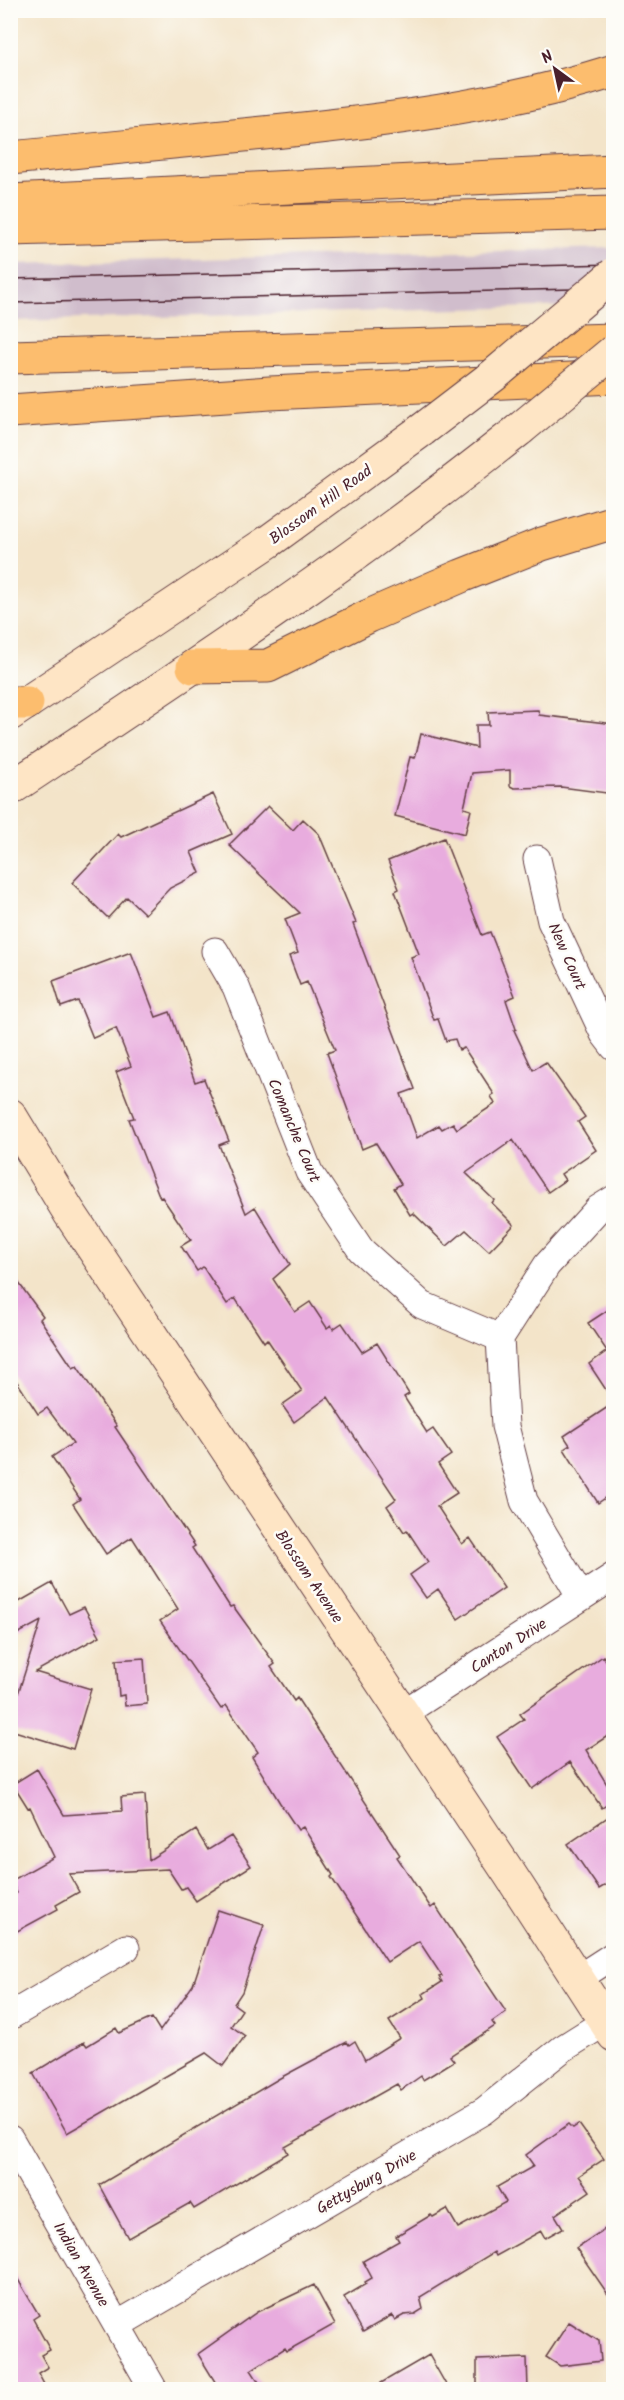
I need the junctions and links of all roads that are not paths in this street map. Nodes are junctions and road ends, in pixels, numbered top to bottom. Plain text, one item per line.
1 (614, 71) edge
2 (10, 158) edge
3 (614, 171) edge
4 (10, 201) edge
5 (614, 213) edge
6 (10, 229) edge
7 (614, 274) edge
8 (614, 340) edge
9 (614, 351) edge
10 (10, 357) edge
11 (614, 377) edge
12 (10, 411) edge
13 (614, 522) edge
14 (193, 667) junction
15 (16, 707) edge
16 (10, 789) edge
17 (537, 859) dead end
18 (214, 951) dead end
19 (614, 1047) edge
20 (10, 1115) edge
21 (614, 1199) edge
22 (500, 1338) junction
23 (614, 1576) edge
24 (581, 1597) junction
25 (402, 1714) junction
26 (126, 1948) dead end
27 (614, 1955) edge
28 (578, 1979) junction
29 (10, 2016) edge
30 (609, 2029) edge
31 (10, 2139) edge
32 (117, 2325) junction
33 (154, 2390) edge

1 - 2 highway
3 - 4 highway
5 - 6 highway
7 - 15 main road, Blossom Hill Road, bridge
8 - 10 highway
9 - 14 main road, bridge
11 - 12 highway
13 - 14 highway
14 - 16 main road
17 - 19 street, New Court
18 - 22 street, Comanche Court
20 - 25 main road, Blossom Avenue
21 - 22 street
22 - 24 street
23 - 24 street, Canton Drive
24 - 25 street, Canton Drive
25 - 28 main road, Blossom Avenue
26 - 29 street
27 - 28 street
28 - 30 main road, Blossom Avenue
30 - 32 street, Gettysburg Drive
31 - 32 street, Indian Avenue
32 - 33 street, Indian Avenue

